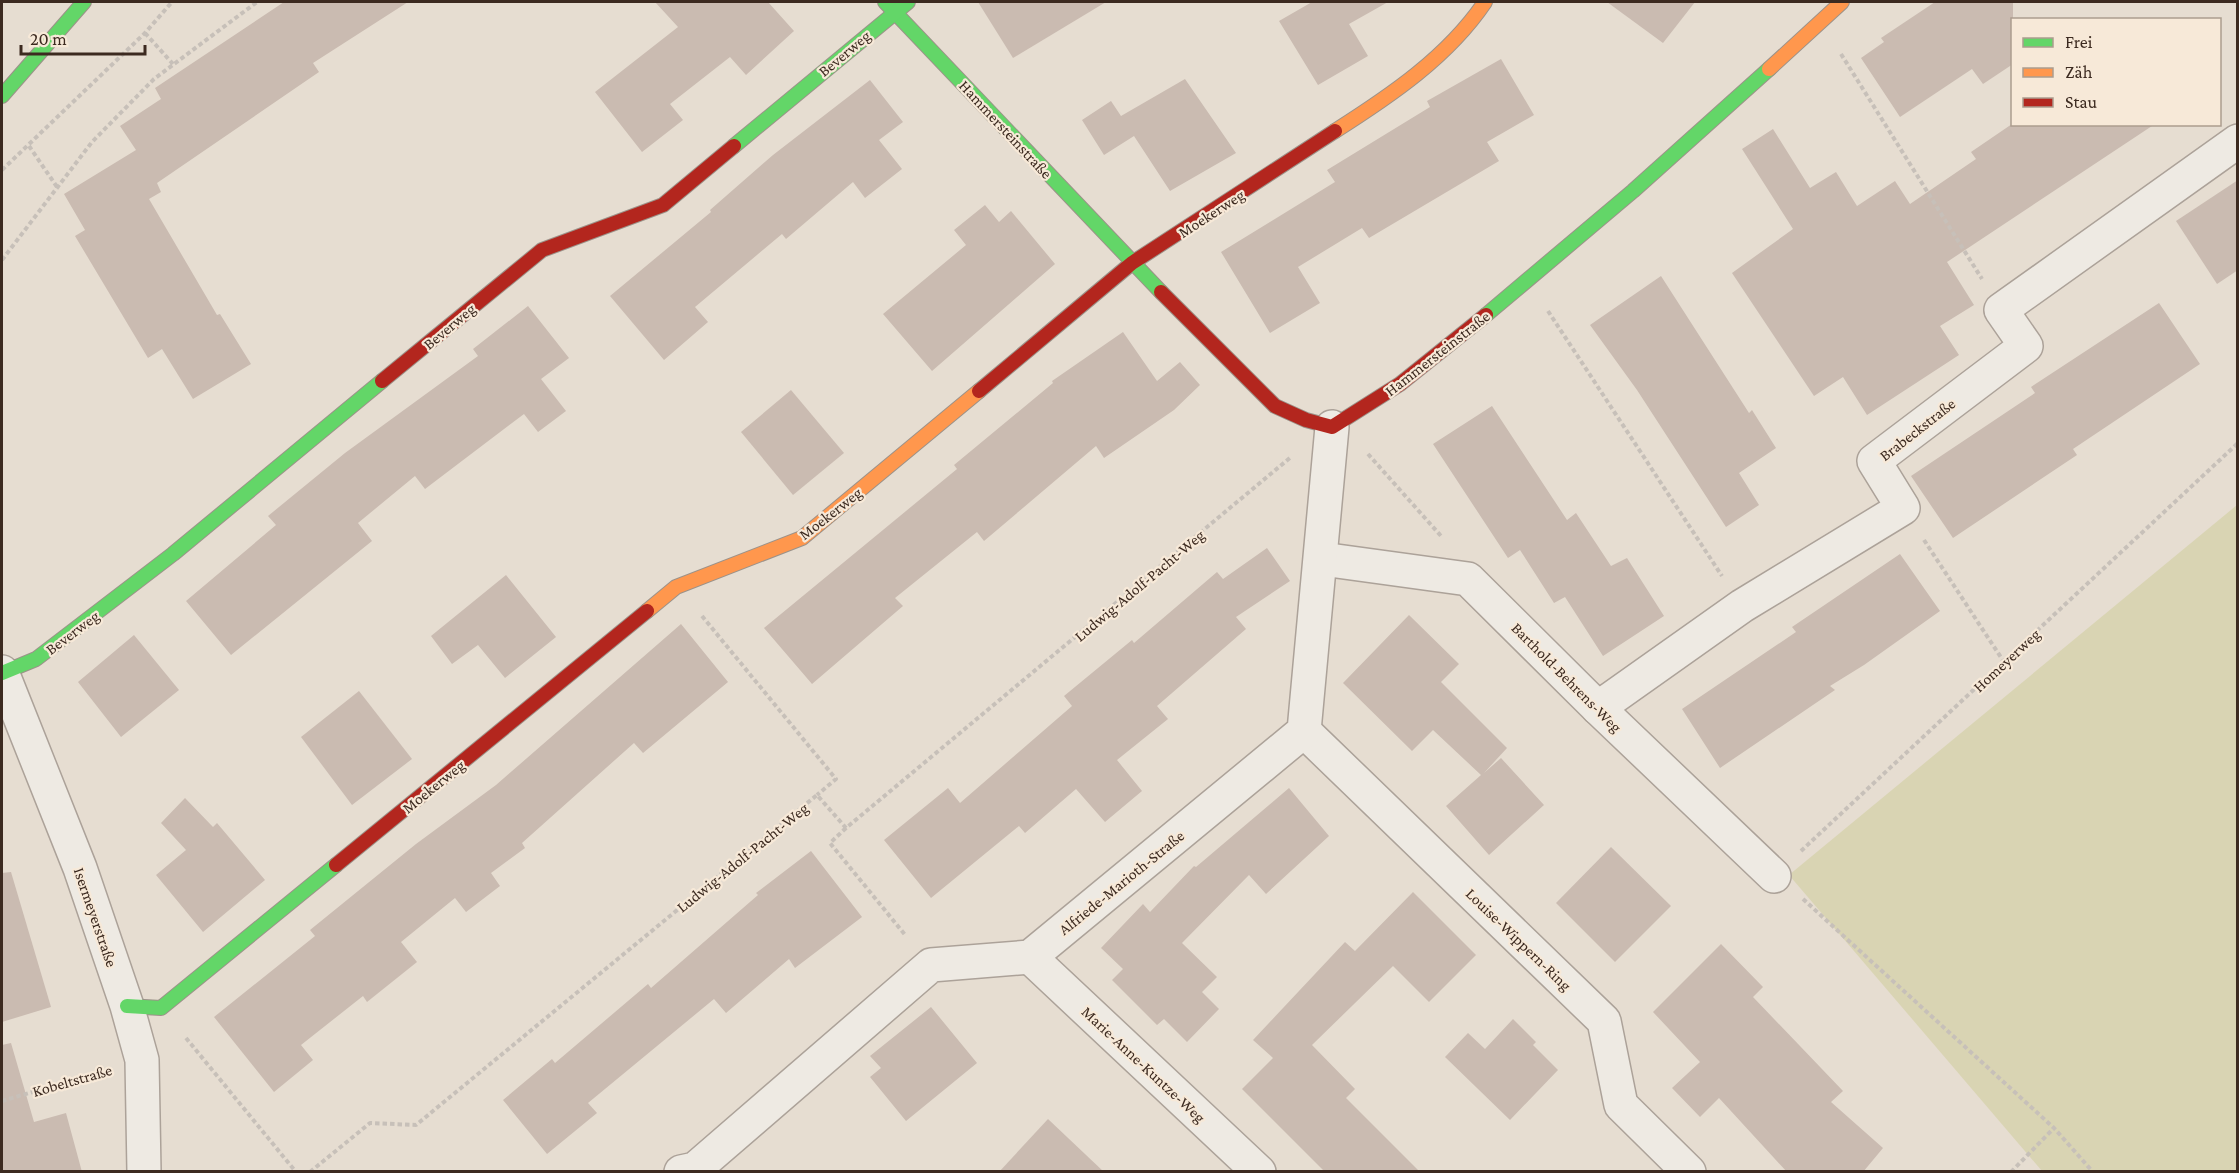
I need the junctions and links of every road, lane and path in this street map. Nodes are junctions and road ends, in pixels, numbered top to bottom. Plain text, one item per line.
1 (78, 2) edge
2 (84, 2) edge
3 (172, 2) edge
4 (257, 2) edge
5 (908, 2) edge
6 (1485, 2) edge
7 (1842, 2) edge
8 (890, 6) edge
9 (1820, 21) junction
10 (145, 33) junction
11 (35, 34) dead end
12 (173, 64) junction
13 (2, 96) edge
14 (2238, 141) edge
15 (29, 146) junction
16 (2, 170) edge
17 (57, 187) junction
18 (2, 260) edge
19 (1132, 263) junction
20 (1528, 280) junction
21 (2001, 310) junction
22 (1326, 423) junction
23 (2238, 443) edge
24 (1903, 508) junction
25 (1322, 559) junction
26 (1468, 579) junction
27 (676, 587) junction
28 (1742, 606) junction
29 (2004, 662) junction
30 (2, 673) edge
31 (1598, 708) junction
32 (1304, 731) junction
33 (817, 795) junction
34 (846, 828) junction
35 (1774, 876) junction
36 (1030, 957) junction
37 (930, 965) junction
38 (127, 1006) junction
39 (161, 1008) junction
40 (142, 1060) junction
41 (2, 1101) edge
42 (2054, 1128) junction
43 (691, 1170) edge
44 (144, 1172) edge
45 (296, 1172) edge
46 (310, 1172) edge
47 (1259, 1172) edge
48 (1689, 1172) edge
49 (2011, 1172) edge
50 (2094, 1172) edge

1 - 11 street
2 - 13 street
3 - 10 path
4 - 12 path
5 - 8 street, Beverweg
6 - 19 street, Moekerweg
7 - 9 street, Hammersteinstraße
8 - 19 street, Hammersteinstraße
8 - 30 street, Beverweg
9 - 20 street, Hammersteinstraße
9 - 21 path
10 - 12 path
10 - 15 path
12 - 17 path
14 - 21 street
15 - 16 path
15 - 17 path
17 - 18 path
19 - 22 street, Hammersteinstraße
19 - 27 street, Moekerweg
20 - 22 street, Hammersteinstraße
20 - 28 path
21 - 24 street, Brabeckstraße
22 - 25 street
22 - 26 path
22 - 34 path, Ludwig-Adolf-Pacht-Weg
23 - 29 path, Homeyerweg
24 - 28 street
24 - 29 path
25 - 26 street
25 - 32 street
26 - 31 street, Barthold-Behrens-Weg
27 - 33 path
27 - 39 street, Moekerweg
28 - 31 street
29 - 35 path, Homeyerweg
30 - 38 street, Isermeyerstraße
31 - 35 street, Barthold-Behrens-Weg
32 - 36 street, Alfriede-Marioth-Straße
32 - 48 street, Louise-Wippern-Ring
33 - 34 path, Ludwig-Adolf-Pacht-Weg
33 - 46 path, Ludwig-Adolf-Pacht-Weg
34 - 37 path
35 - 42 path
36 - 37 street
36 - 47 street, Marie-Anne-Kuntze-Weg
37 - 43 street
38 - 39 street
38 - 40 street, Isermeyerstraße
39 - 45 path
40 - 41 path, Kobeltstraße
40 - 44 street, Isermeyerstraße
42 - 49 path
42 - 50 path

